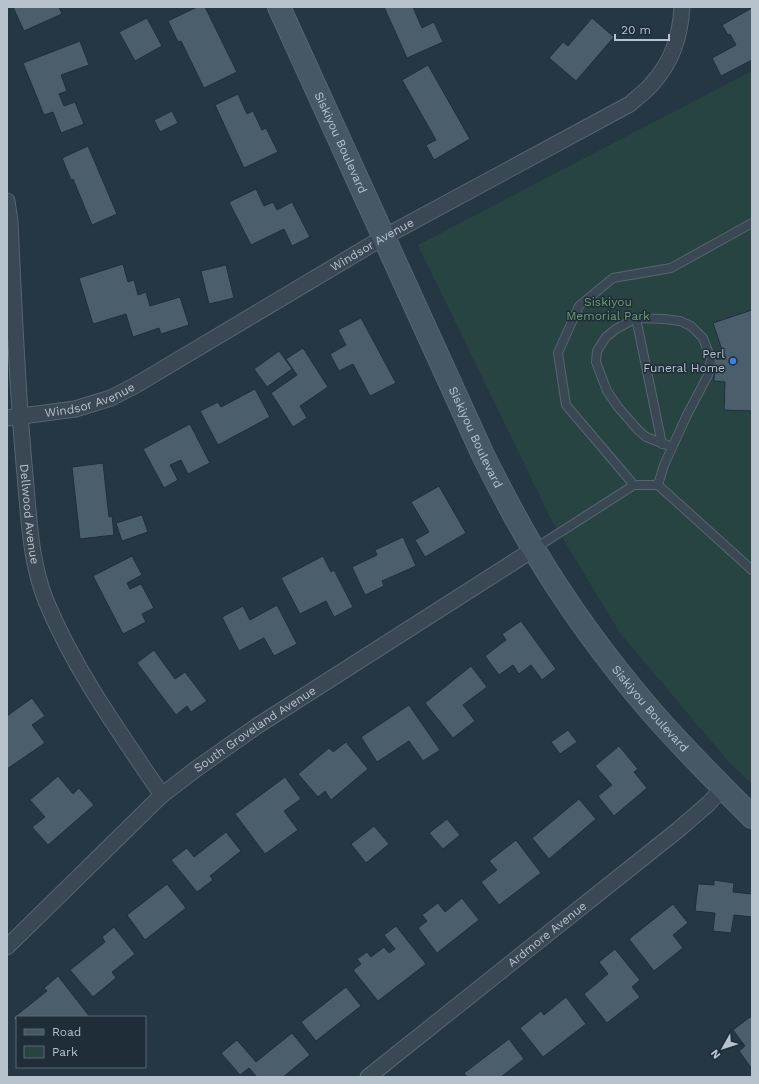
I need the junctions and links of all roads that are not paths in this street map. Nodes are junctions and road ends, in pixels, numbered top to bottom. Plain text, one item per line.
1 (279, 7) edge
2 (682, 7) edge
3 (7, 200) edge
4 (752, 223) edge
5 (384, 237) junction
6 (636, 318) junction
7 (13, 417) edge
8 (662, 444) junction
9 (672, 447) junction
10 (634, 485) junction
11 (658, 485) junction
12 (534, 549) junction
13 (752, 570) edge
14 (723, 788) junction
15 (162, 795) junction
16 (752, 817) edge
17 (7, 947) edge
18 (368, 1077) edge

1 - 5 street, Siskiyou Boulevard
2 - 5 street, Windsor Avenue
3 - 7 street, Dellwood Avenue
4 - 10 lane
5 - 7 street, Windsor Avenue
5 - 12 street, Siskiyou Boulevard
6 - 8 lane
6 - 8 lane
6 - 9 lane
7 - 15 street, Dellwood Avenue
8 - 9 lane
9 - 11 lane
10 - 11 lane
10 - 12 lane
11 - 13 lane
12 - 14 street, Siskiyou Boulevard
12 - 15 street, South Groveland Avenue
14 - 16 street, Siskiyou Boulevard
14 - 18 street, Ardmore Avenue
15 - 17 street, South Groveland Avenue

